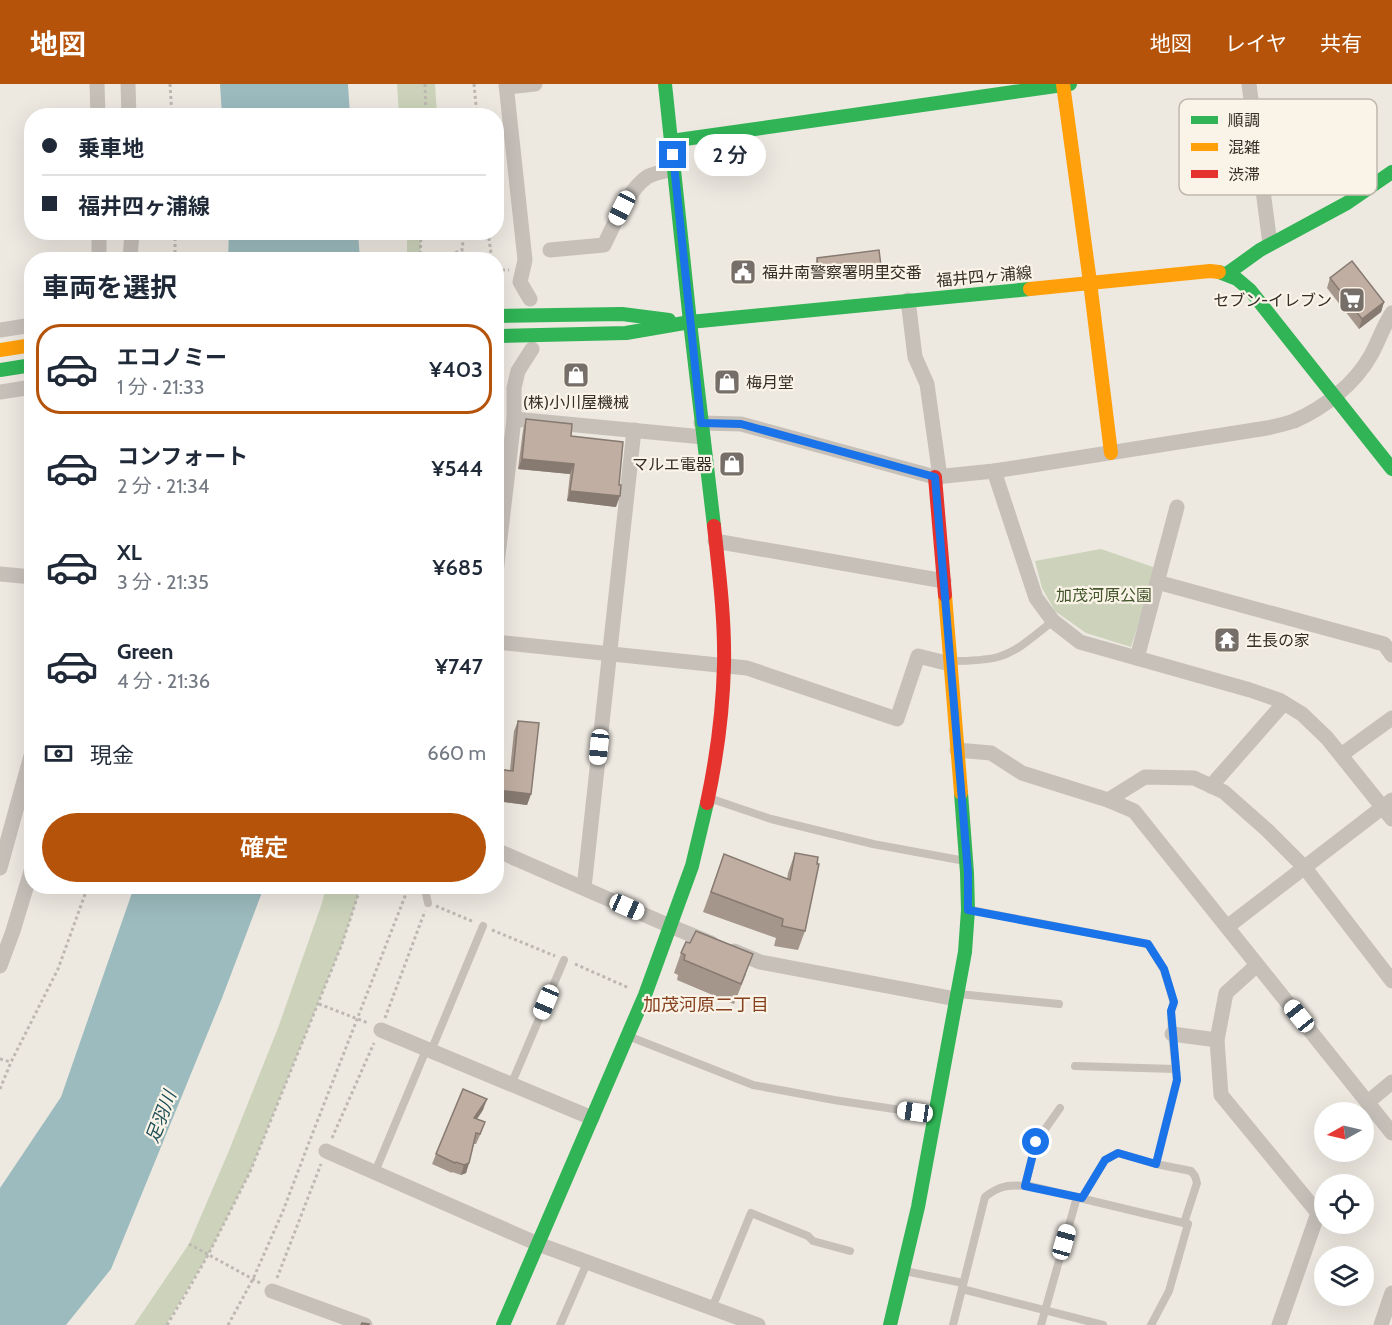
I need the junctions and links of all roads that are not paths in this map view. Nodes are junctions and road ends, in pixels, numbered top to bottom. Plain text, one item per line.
1 (97, 84) edge
2 (128, 84) edge
3 (535, 84) edge
4 (665, 84) edge
5 (1065, 84) edge
6 (1249, 84) edge
7 (507, 86) edge
8 (1251, 99) edge
9 (98, 108) edge
10 (129, 108) edge
11 (672, 141) junction
12 (674, 169) junction
13 (1392, 172) edge
14 (1377, 184) edge
15 (1264, 195) edge
16 (1360, 195) edge
17 (1270, 244) junction
18 (550, 250) dead end
19 (1228, 273) junction
20 (1090, 282) junction
21 (530, 300) dead end
22 (908, 300) junction
23 (1392, 313) edge
24 (504, 316) edge
25 (690, 322) junction
26 (24, 326) edge
27 (0, 330) edge
28 (504, 336) edge
29 (24, 346) edge
30 (532, 349) dead end
31 (0, 350) edge
32 (24, 366) edge
33 (0, 370) edge
34 (24, 388) edge
35 (0, 392) edge
36 (1334, 397) junction
37 (514, 419) junction
38 (634, 430) junction
39 (702, 430) junction
40 (1111, 453) junction
41 (1392, 469) edge
42 (994, 471) junction
43 (937, 477) junction
44 (504, 505) edge
45 (1177, 507) dead end
46 (715, 541) junction
47 (0, 574) edge
48 (24, 576) edge
49 (944, 581) junction
50 (1157, 582) junction
51 (1053, 621) junction
52 (504, 643) edge
53 (609, 654) junction
54 (1392, 655) edge
55 (1137, 658) junction
56 (950, 663) junction
57 (724, 665) junction
58 (1284, 703) junction
59 (1392, 718) edge
60 (957, 750) junction
61 (1341, 755) junction
62 (24, 778) edge
63 (1211, 786) junction
64 (708, 797) junction
65 (1108, 800) junction
66 (1389, 808) edge
67 (2, 850) edge
68 (504, 853) edge
69 (966, 861) junction
70 (0, 868) edge
71 (1305, 868) junction
72 (584, 888) junction
73 (24, 894) edge
74 (426, 894) edge
75 (428, 903) road end
76 (968, 910) junction
77 (483, 926) road end
78 (670, 926) junction
79 (1227, 927) junction
80 (13, 931) junction
81 (0, 940) edge
82 (564, 960) road end
83 (1257, 965) junction
84 (0, 966) edge
85 (1392, 981) edge
86 (957, 996) junction
87 (1059, 1004) dead end
88 (381, 1030) road end
89 (1172, 1034) junction
90 (627, 1035) junction
91 (1217, 1040) junction
92 (428, 1051) junction
93 (1075, 1066) dead end
94 (1176, 1070) junction
95 (1392, 1082) edge
96 (511, 1085) junction
97 (1368, 1102) joint
98 (1060, 1108) dead end
99 (1374, 1110) edge
100 (935, 1115) junction
101 (592, 1118) junction
102 (1392, 1133) edge
103 (326, 1151) road end
104 (1156, 1164) junction
105 (375, 1172) junction
106 (1025, 1186) junction
107 (1079, 1197) junction
108 (1184, 1223) junction
109 (538, 1244) junction
110 (850, 1251) dead end
111 (587, 1263) junction
112 (903, 1271) junction
113 (963, 1286) junction
114 (272, 1291) road end
115 (1392, 1293) edge
116 (712, 1308) junction
117 (1045, 1310) junction
118 (365, 1325) edge
119 (503, 1325) edge
120 (561, 1325) edge
121 (758, 1325) edge
122 (890, 1325) edge
123 (953, 1325) edge
124 (1041, 1325) edge
125 (1104, 1325) edge
126 (1151, 1325) edge
127 (1279, 1325) edge
128 (1381, 1325) edge

1 - 9 street
2 - 10 street
3 - 7 street
4 - 11 street
5 - 11 street
5 - 20 street
6 - 8 street
7 - 21 street
11 - 12 street
12 - 18 street
12 - 25 street
13 - 14 street
15 - 17 street
16 - 17 street
17 - 19 street
19 - 20 street, 福井四ヶ浦線
19 - 36 street
20 - 22 street, 福井四ヶ浦線
20 - 40 street
22 - 25 street, 福井四ヶ浦線
22 - 43 street
23 - 36 street
24 - 25 street
25 - 28 street
25 - 39 street
26 - 27 street
29 - 31 street
30 - 37 street
32 - 33 street
34 - 35 street
36 - 40 street
36 - 41 street
37 - 38 street
37 - 44 street
38 - 39 street
38 - 53 street
39 - 43 street
39 - 46 street
40 - 42 street
42 - 43 street
42 - 51 street
43 - 49 street
45 - 50 street
46 - 49 street
46 - 57 street
47 - 48 street
49 - 56 street
50 - 54 street
50 - 55 street
51 - 55 street
51 - 56 lane
52 - 53 street
53 - 57 street
53 - 72 street
55 - 58 street
56 - 57 street
56 - 60 street
57 - 64 street
58 - 61 street
58 - 63 street
59 - 61 street
60 - 65 street
60 - 69 street
61 - 66 street
62 - 67 street
63 - 65 street
63 - 71 street
64 - 69 lane
64 - 78 street
65 - 79 street
66 - 71 street
67 - 70 street
68 - 72 street
69 - 76 street
71 - 79 street
71 - 85 street
72 - 78 street
73 - 80 street
74 - 75 lane
76 - 86 street
76 - 89 lane
77 - 92 lane
78 - 86 street
78 - 90 street
79 - 83 street
80 - 81 street
80 - 84 street
82 - 96 lane
83 - 91 street
83 - 97 street
86 - 87 lane
86 - 100 street
88 - 92 street
89 - 91 street
89 - 94 lane
90 - 100 lane
90 - 101 street
91 - 127 street
92 - 96 street
92 - 105 lane
93 - 94 lane
94 - 104 lane
95 - 97 street
96 - 101 street
98 - 106 lane
99 - 102 street
100 - 112 street
101 - 109 street
103 - 105 street
104 - 107 lane
104 - 108 lane
105 - 109 street
106 - 107 lane
106 - 113 lane
107 - 108 lane
107 - 117 lane
108 - 126 lane
109 - 111 street
109 - 119 street
110 - 116 lane
111 - 116 street
111 - 120 lane
112 - 113 lane
112 - 122 street
113 - 117 lane
113 - 123 lane
114 - 118 street
115 - 128 street
116 - 121 street
117 - 124 lane
117 - 125 lane

